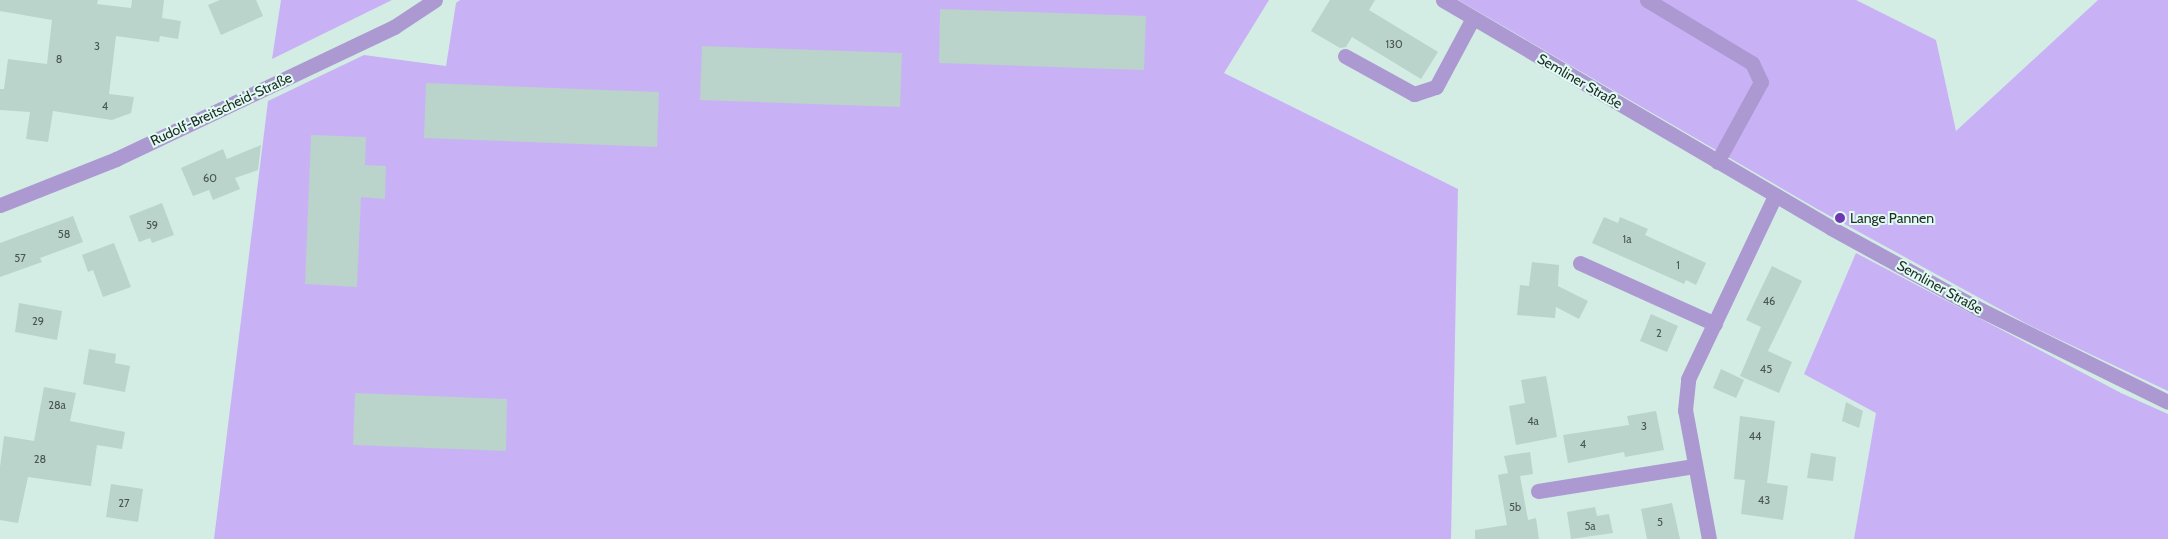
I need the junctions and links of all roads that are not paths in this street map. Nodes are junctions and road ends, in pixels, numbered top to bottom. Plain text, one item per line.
1 (435, 0) edge
2 (1443, 0) edge
3 (1647, 0) edge
4 (1473, 18) junction
5 (1345, 56) dead end
6 (1717, 162) junction
7 (1775, 196) junction
8 (0, 205) edge
9 (1580, 264) dead end
10 (1715, 324) junction
11 (2168, 402) edge
12 (1694, 466) junction
13 (1538, 491) dead end
14 (1709, 539) edge

1 - 8 street, Rudolf-Breitscheid-Straße
2 - 4 street, Semliner Straße
3 - 6 street
4 - 5 street
4 - 6 street, Semliner Straße
6 - 7 street, Semliner Straße
7 - 10 street
7 - 11 street, Semliner Straße
9 - 10 street
10 - 12 street
12 - 13 street
12 - 14 street

